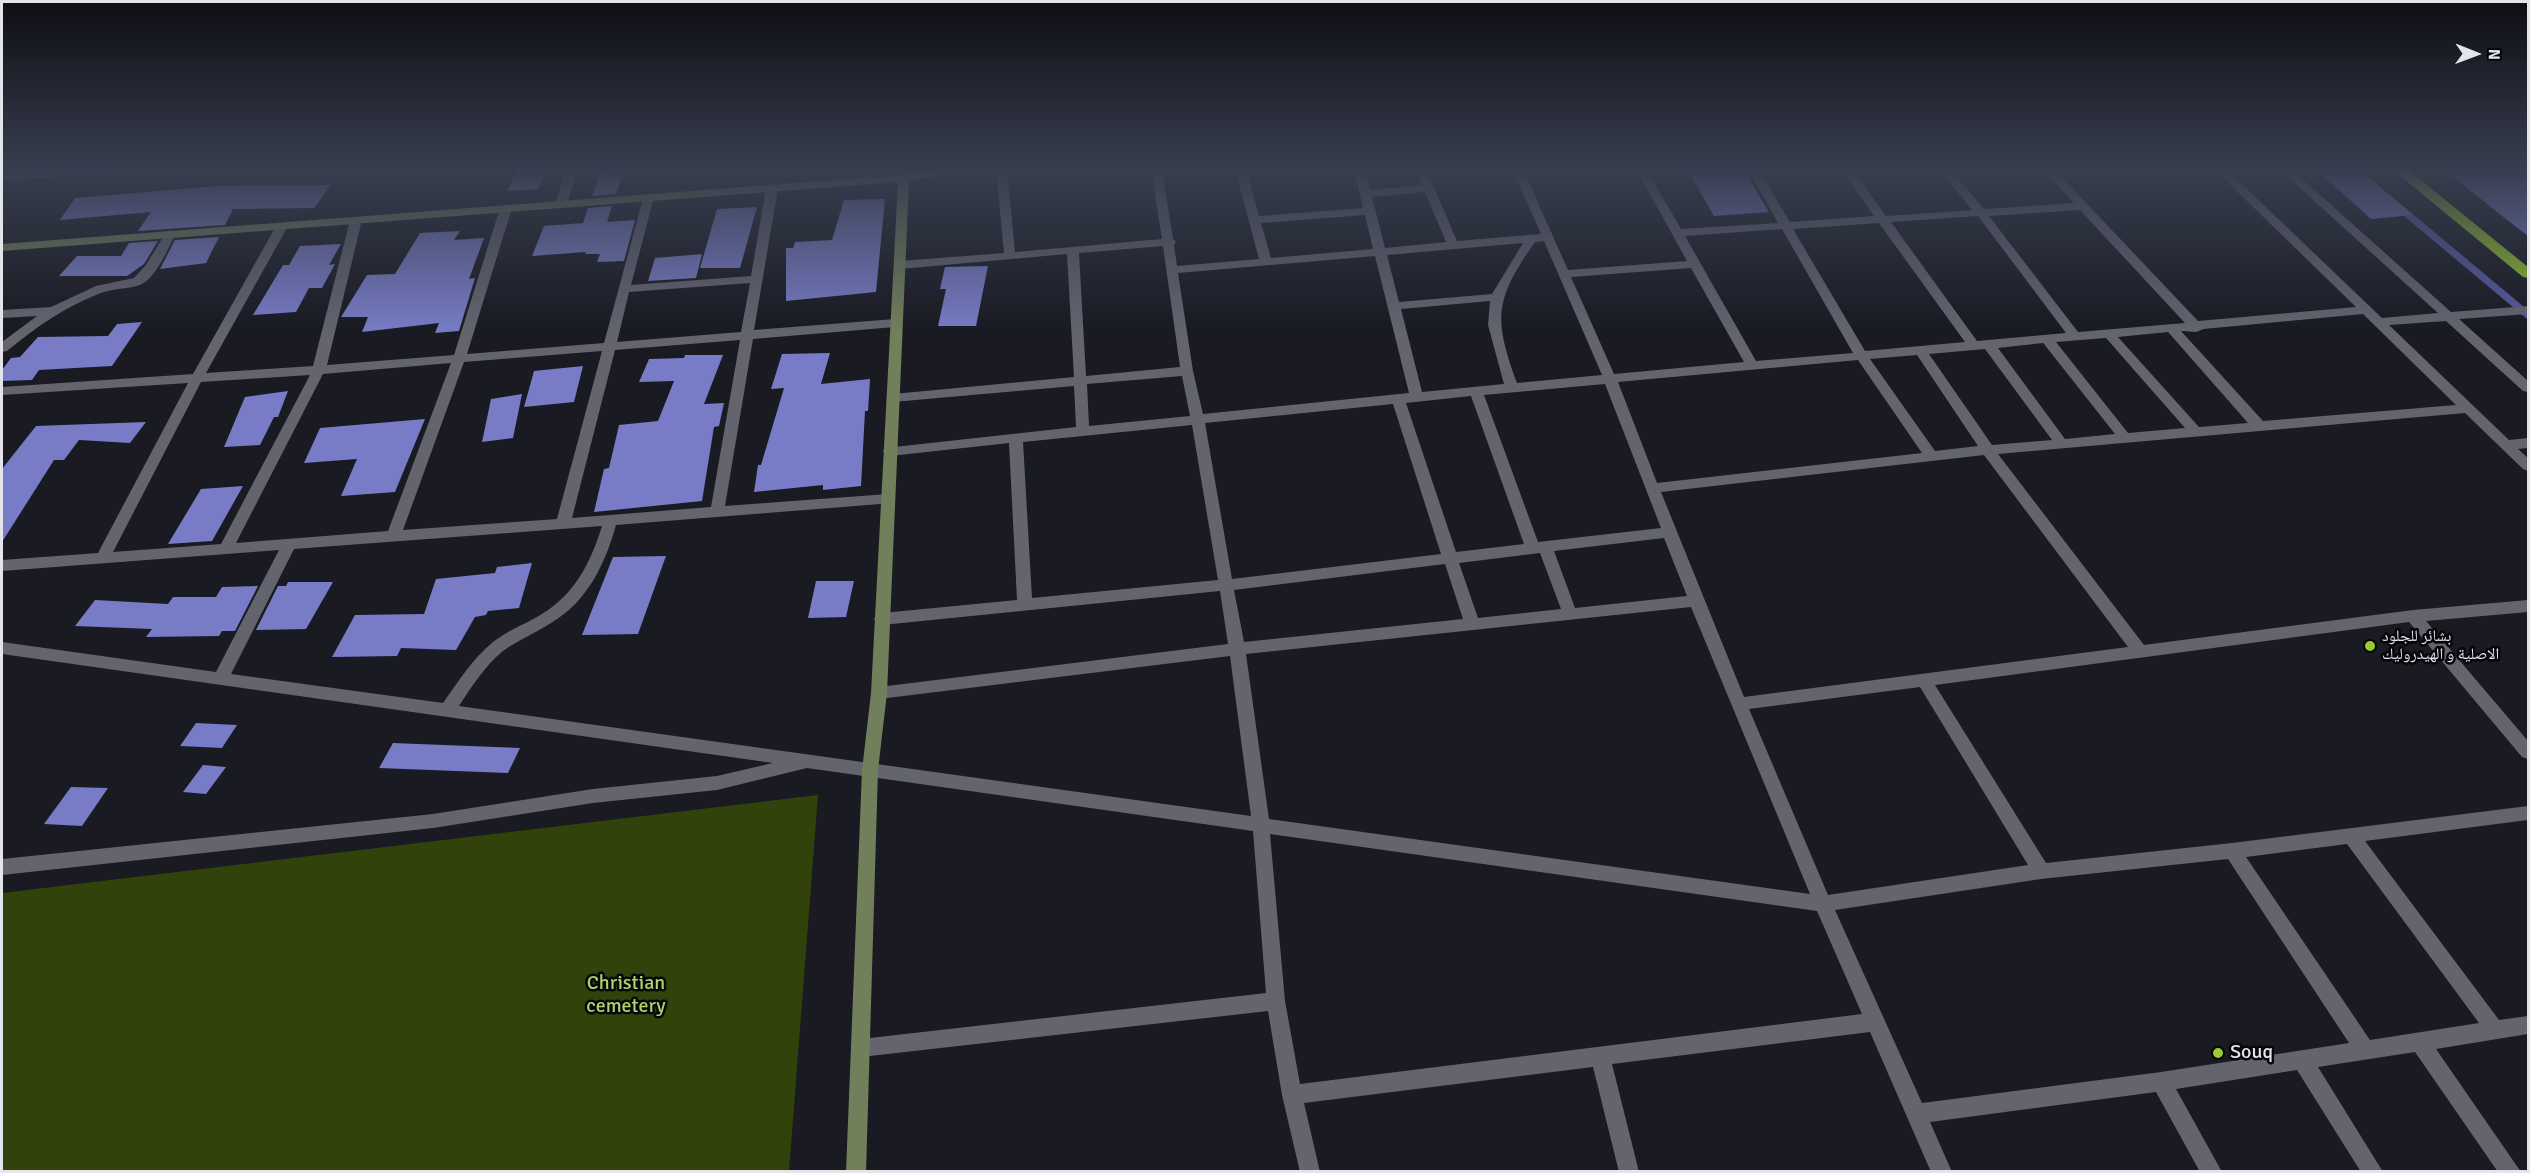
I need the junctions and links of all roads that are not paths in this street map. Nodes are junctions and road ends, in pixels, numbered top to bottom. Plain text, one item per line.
1 (301, 224) edge
2 (355, 224) edge
3 (501, 224) edge
4 (641, 224) edge
5 (767, 224) edge
6 (901, 224) edge
7 (1007, 224) edge
8 (1167, 224) edge
9 (1257, 224) edge
10 (1373, 224) edge
11 (1444, 224) edge
12 (1536, 224) edge
13 (1672, 224) edge
14 (1823, 224) edge
15 (1886, 224) edge
16 (1989, 224) edge
17 (2099, 224) edge
18 (2277, 224) edge
19 (2346, 224) edge
20 (2471, 224) edge
21 (282, 225) junction
22 (1786, 226) junction
23 (1677, 233) junction
24 (170, 234) junction
25 (1540, 237) junction
26 (1170, 242) junction
27 (1453, 245) junction
28 (2, 247) edge
29 (1073, 250) junction
30 (1380, 251) junction
31 (1010, 255) junction
32 (1266, 261) junction
33 (2522, 263) edge
34 (1695, 264) junction
35 (900, 265) junction
36 (1172, 270) junction
37 (1564, 274) junction
38 (2529, 274) edge
39 (758, 279) junction
40 (624, 289) junction
41 (1497, 297) junction
42 (1394, 306) junction
43 (57, 310) junction
44 (2367, 310) junction
45 (2529, 310) edge
46 (2, 314) edge
47 (2448, 316) junction
48 (2379, 322) junction
49 (895, 323) junction
50 (2197, 328) junction
51 (2173, 330) junction
52 (2110, 335) junction
53 (748, 336) junction
54 (2076, 338) junction
55 (2048, 341) junction
56 (609, 346) junction
57 (1982, 346) junction
58 (2, 348) edge
59 (1921, 351) junction
60 (1862, 357) junction
61 (459, 358) junction
62 (1752, 366) junction
63 (319, 370) junction
64 (1187, 371) junction
65 (197, 378) junction
66 (1609, 379) junction
67 (1081, 380) junction
68 (1512, 388) junction
69 (2529, 388) edge
70 (2, 391) edge
71 (1476, 391) junction
72 (893, 398) junction
73 (1417, 398) junction
74 (1398, 400) junction
75 (2468, 408) junction
76 (1198, 420) junction
77 (2260, 426) junction
78 (1083, 431) junction
79 (2196, 432) junction
80 (1016, 438) junction
81 (2125, 438) junction
82 (2529, 443) edge
83 (2062, 444) junction
84 (2506, 445) junction
85 (1988, 450) junction
86 (890, 451) junction
87 (1932, 457) junction
88 (2529, 466) edge
89 (1654, 488) junction
90 (888, 499) junction
91 (717, 513) junction
92 (610, 522) junction
93 (563, 525) junction
94 (1671, 532) junction
95 (393, 538) junction
96 (289, 545) junction
97 (1539, 548) junction
98 (225, 550) junction
99 (104, 558) junction
100 (1450, 558) junction
101 (2, 566) edge
102 (1226, 585) junction
103 (1696, 601) junction
104 (1025, 605) junction
105 (2529, 606) edge
106 (1570, 614) junction
107 (2413, 616) junction
108 (882, 619) junction
109 (1472, 624) junction
110 (2, 648) edge
111 (1237, 649) junction
112 (2140, 653) junction
113 (220, 679) junction
114 (1924, 681) junction
115 (879, 693) junction
116 (1740, 704) junction
117 (447, 711) junction
118 (2529, 752) edge
119 (811, 762) junction
120 (870, 770) junction
121 (2529, 813) edge
122 (1261, 825) junction
123 (2351, 836) junction
124 (2232, 851) junction
125 (2, 867) edge
126 (2041, 871) junction
127 (1822, 904) junction
128 (1276, 1001) junction
129 (1875, 1022) junction
130 (2529, 1025) edge
131 (2495, 1030) junction
132 (2420, 1041) junction
133 (861, 1048) junction
134 (2365, 1050) junction
135 (1600, 1056) junction
136 (2302, 1060) junction
137 (2162, 1082) junction
138 (1292, 1095) junction
139 (1916, 1114) junction
140 (856, 1172) edge
141 (1310, 1172) edge
142 (1629, 1172) edge
143 (1942, 1172) edge
144 (2212, 1172) edge
145 (2373, 1172) edge
146 (2511, 1172) edge

1 - 21 street
2 - 63 street
3 - 61 street
4 - 40 street
5 - 39 street
6 - 35 street
7 - 31 street
8 - 26 street
9 - 32 street
10 - 30 street
11 - 27 street
12 - 25 street
13 - 23 street
14 - 22 street
15 - 57 street
16 - 54 street
17 - 50 street
18 - 44 street
19 - 47 street
20 - 33 highway
21 - 24 street
21 - 65 street
22 - 23 street
22 - 60 street
23 - 34 street
24 - 28 street
24 - 43 street
25 - 27 street
25 - 37 street
25 - 41 street
26 - 29 street
26 - 36 street
27 - 30 street
29 - 31 street
29 - 67 street
30 - 32 street
30 - 42 street
31 - 35 street
32 - 36 street
33 - 38 highway
34 - 37 street
34 - 62 street
35 - 49 street
36 - 64 street
37 - 66 street
39 - 40 street
39 - 53 street
40 - 56 street
41 - 42 street
41 - 68 street
42 - 73 street
43 - 46 street
43 - 58 street
44 - 48 street
44 - 50 street
45 - 47 street
47 - 48 street
47 - 69 street
48 - 75 street
49 - 53 street
49 - 72 street
50 - 51 street
51 - 52 street
51 - 77 street
52 - 54 street
52 - 79 street
53 - 56 street
53 - 91 street
54 - 55 street
55 - 57 street
55 - 81 street
56 - 61 street
56 - 93 street
57 - 59 street
57 - 83 street
59 - 60 street
59 - 85 street
60 - 62 street
60 - 87 street
61 - 63 street
61 - 95 street
62 - 66 street
63 - 65 street
63 - 98 street
64 - 67 street
64 - 76 street
65 - 70 street
65 - 99 street
66 - 68 street
66 - 89 street
67 - 72 street
67 - 78 street
68 - 71 street
71 - 73 street
71 - 97 street
72 - 86 street
73 - 74 street
74 - 76 street
74 - 100 street
75 - 77 street
75 - 84 street
76 - 78 street
76 - 102 street
77 - 79 street
78 - 80 street
79 - 81 street
80 - 86 street
80 - 104 street
81 - 83 street
82 - 84 street
83 - 85 street
84 - 88 street
85 - 87 street
85 - 112 street
86 - 90 street
87 - 89 street
89 - 94 street
90 - 91 street
90 - 108 street
91 - 92 street
92 - 93 street
92 - 117 street
93 - 95 street
94 - 97 street
94 - 103 street
95 - 96 street
96 - 98 street
96 - 113 street
97 - 100 street
97 - 106 street
98 - 99 street
99 - 101 street
100 - 102 street
100 - 109 street
102 - 104 street
102 - 111 street
103 - 106 street
103 - 116 street
104 - 108 street
105 - 107 street
106 - 109 street
107 - 112 street
107 - 118 street
108 - 115 street
109 - 111 street
110 - 113 street
111 - 115 street
111 - 122 street
112 - 114 street
113 - 117 street
114 - 116 street
114 - 126 street
115 - 120 street
116 - 127 street
117 - 119 street
119 - 120 street
119 - 125 street
120 - 122 street
120 - 133 street
121 - 123 street
122 - 127 street
122 - 128 street
123 - 124 street
123 - 131 street
124 - 126 street
124 - 134 street
126 - 127 street
127 - 129 street
128 - 133 street
128 - 138 street
129 - 135 street
129 - 139 street
130 - 131 street
131 - 132 street
132 - 134 street
132 - 146 street
133 - 140 street
134 - 136 street
135 - 138 street
135 - 142 street
136 - 137 street
136 - 145 street
137 - 139 street
137 - 144 street
138 - 141 street
139 - 143 street

